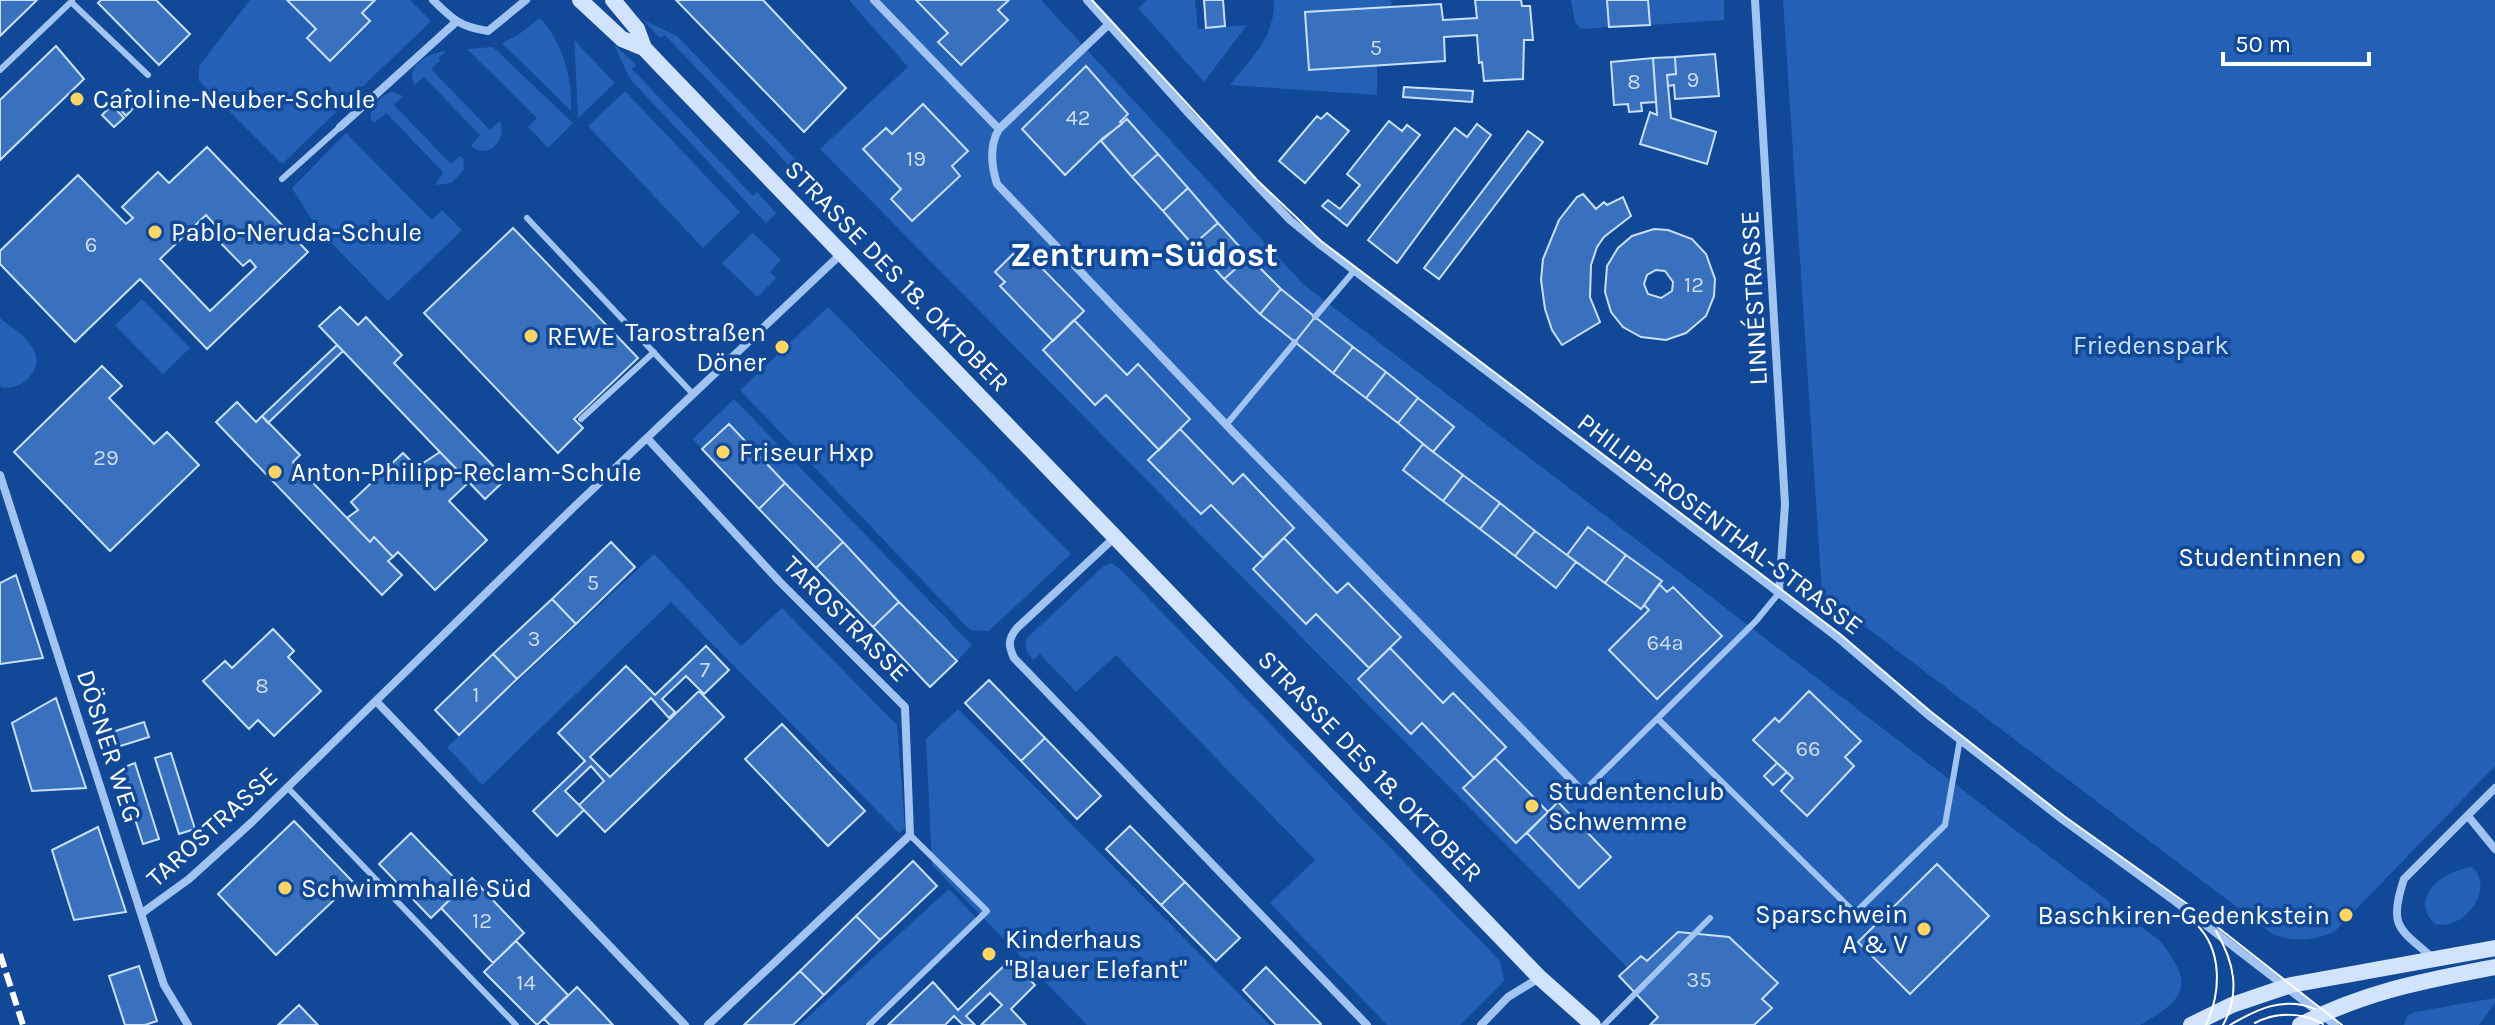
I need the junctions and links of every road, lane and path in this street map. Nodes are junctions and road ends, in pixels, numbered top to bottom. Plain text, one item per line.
1 (433, 0) edge
2 (526, 0) edge
3 (580, 0) edge
4 (613, 0) edge
5 (874, 0) edge
6 (1087, 0) edge
7 (1755, 0) edge
8 (72, 1) edge
9 (456, 22) junction
10 (1109, 24) junction
11 (644, 48) junction
12 (0, 70) edge
13 (148, 75) dead end
14 (340, 127) joint
15 (999, 129) junction
16 (282, 179) dead end
17 (527, 218) dead end
18 (842, 253) junction
19 (1354, 271) junction
20 (1315, 317) dead end
21 (1295, 342) dead end
22 (654, 352) junction
23 (693, 394) junction
24 (581, 419) dead end
25 (1226, 425) junction
26 (647, 438) junction
27 (0, 475) edge
28 (1115, 537) junction
29 (1779, 593) junction
30 (376, 701) junction
31 (1658, 719) junction
32 (1960, 739) junction
33 (287, 787) junction
34 (2495, 788) edge
35 (1583, 792) joint
36 (2468, 816) junction
37 (910, 835) junction
38 (2495, 849) edge
39 (142, 913) junction
40 (1710, 918) dead end
41 (2495, 948) edge
42 (2435, 960) junction
43 (2495, 967) edge
44 (1539, 977) junction
45 (2286, 987) junction
46 (2321, 1014) junction
47 (188, 1025) edge
48 (516, 1025) edge
49 (685, 1025) edge
50 (708, 1025) edge
51 (869, 1025) edge
52 (1367, 1025) edge
53 (1481, 1025) edge
54 (1593, 1025) edge
55 (1604, 1025) edge
56 (2191, 1025) edge
57 (2300, 1025) edge
58 (2335, 1025) edge

1 - 9 street
2 - 9 street
3 - 11 main road, STRASSE DES 18. OKTOBER
4 - 11 main road, STRASSE DES 18. OKTOBER
5 - 15 street
6 - 10 street, PHILIPP-ROSENTHAL-STRASSE
7 - 29 street, LINNÉSTRASSE
8 - 12 lane
8 - 13 lane
9 - 14 street
10 - 15 street
10 - 19 street, PHILIPP-ROSENTHAL-STRASSE
11 - 18 main road, STRASSE DES 18. OKTOBER
14 - 16 lane
15 - 25 street
17 - 22 lane
18 - 23 street, TAROSTRASSE
18 - 28 main road, STRASSE DES 18. OKTOBER
19 - 20 lane
19 - 29 street, PHILIPP-ROSENTHAL-STRASSE
21 - 25 lane
22 - 23 lane
22 - 24 lane
23 - 26 street, TAROSTRASSE
25 - 35 street
26 - 30 street, TAROSTRASSE
26 - 37 street, TAROSTRASSE
27 - 39 street, DÖSNER WEG
28 - 44 main road, STRASSE DES 18. OKTOBER
28 - 52 street
29 - 31 lane
29 - 32 street, PHILIPP-ROSENTHAL-STRASSE
30 - 33 street, TAROSTRASSE
30 - 49 street
31 - 32 lane
31 - 35 lane
32 - 45 street, PHILIPP-ROSENTHAL-STRASSE
33 - 39 street, TAROSTRASSE
33 - 48 lane
34 - 36 street
36 - 38 street
36 - 42 street
37 - 50 street
37 - 51 lane
39 - 47 street, DÖSNER WEG
40 - 55 lane
41 - 42 main road
42 - 45 main road
43 - 46 main road
44 - 53 street
44 - 54 main road, STRASSE DES 18. OKTOBER
45 - 46 street, PHILIPP-ROSENTHAL-STRASSE
45 - 56 main road
46 - 57 main road
46 - 58 street, PHILIPP-ROSENTHAL-STRASSE

